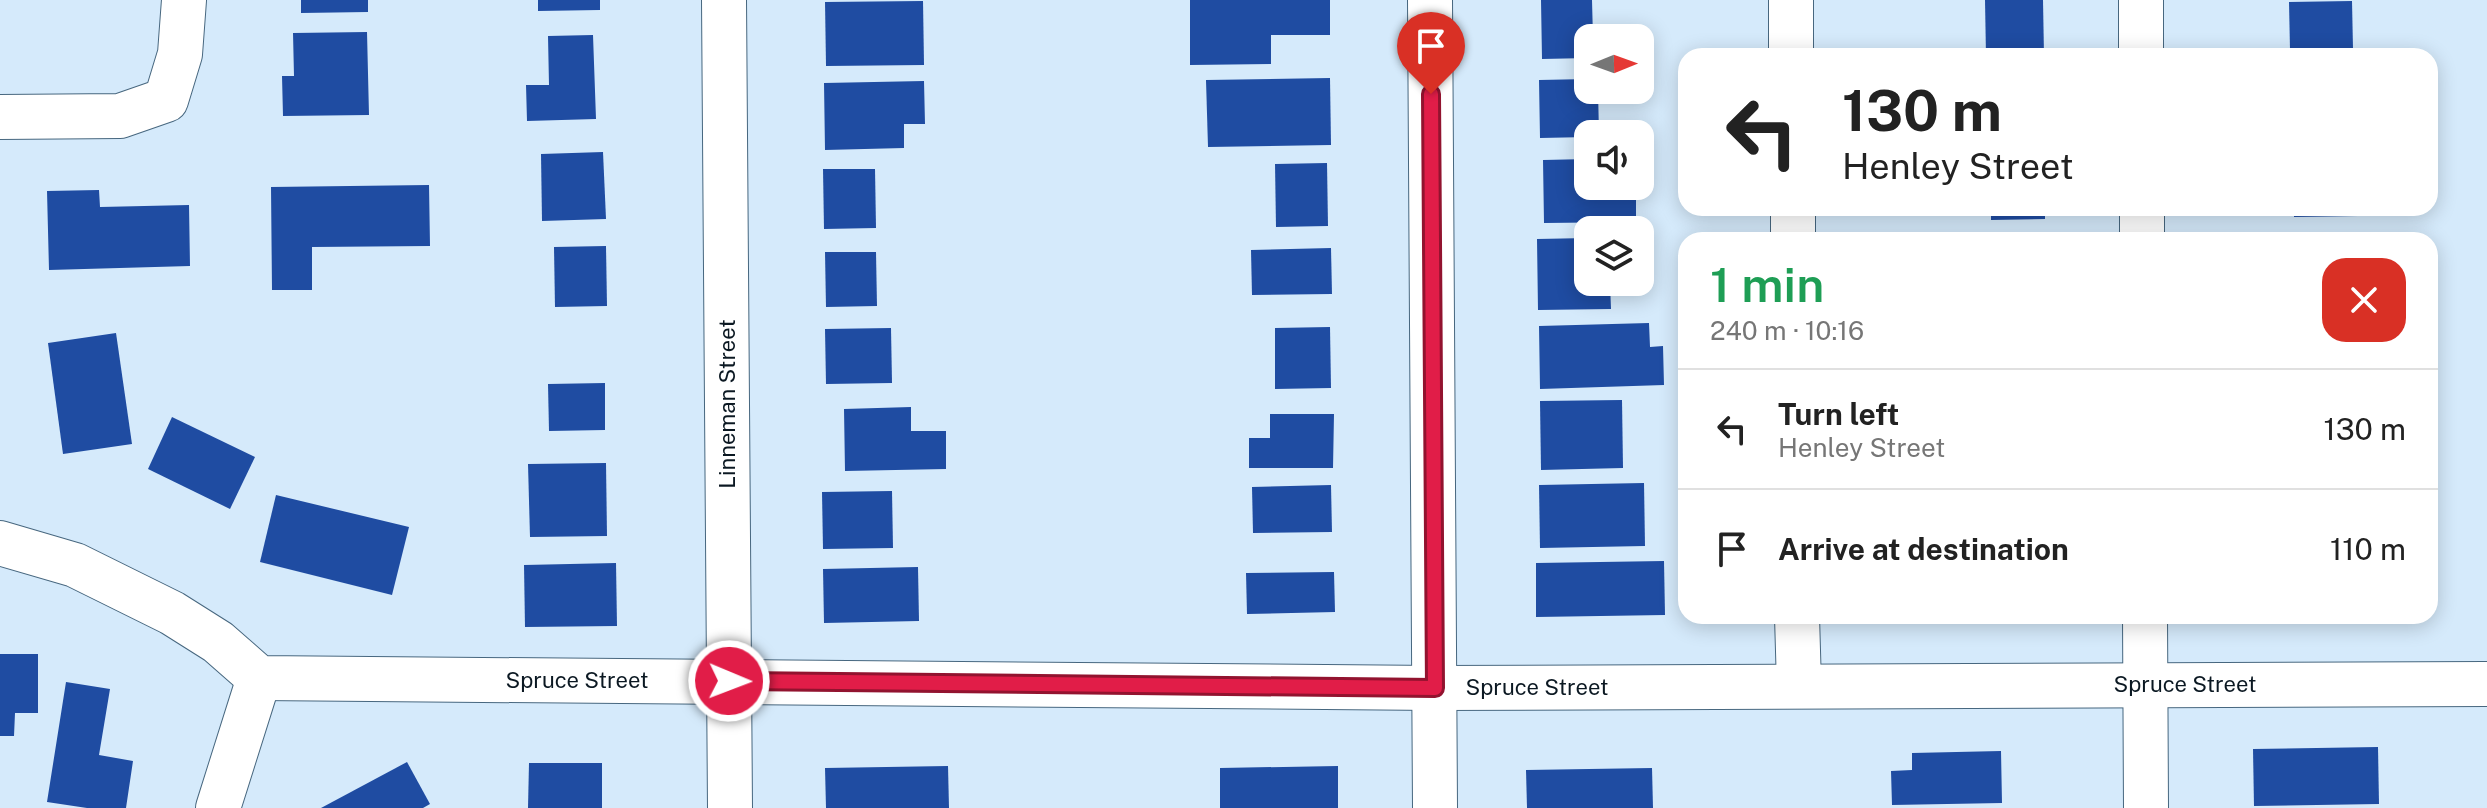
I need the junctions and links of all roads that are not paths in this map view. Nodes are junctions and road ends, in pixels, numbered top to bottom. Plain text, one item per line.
1 (184, 0) edge
2 (724, 0) edge
3 (1430, 0) edge
4 (1791, 0) edge
5 (2141, 0) edge
6 (1791, 48) edge
7 (2141, 48) edge
8 (0, 117) edge
9 (0, 543) edge
10 (1797, 624) edge
11 (2145, 624) edge
12 (259, 678) junction
13 (729, 681) junction
14 (2145, 684) junction
15 (2487, 684) edge
16 (1799, 686) junction
17 (1435, 688) junction
18 (218, 808) edge
19 (730, 808) edge
20 (1435, 808) edge
21 (2146, 808) edge

1 - 8 street
2 - 13 street, Linneman Street
3 - 17 street
4 - 6 street
5 - 7 street
9 - 12 street
10 - 16 street
11 - 14 street
12 - 13 street, Spruce Street
12 - 18 street
13 - 17 street, Spruce Street
13 - 19 street, Linneman Street
14 - 15 street, Spruce Street
14 - 16 street, Spruce Street
14 - 21 street
16 - 17 street, Spruce Street
17 - 20 street

